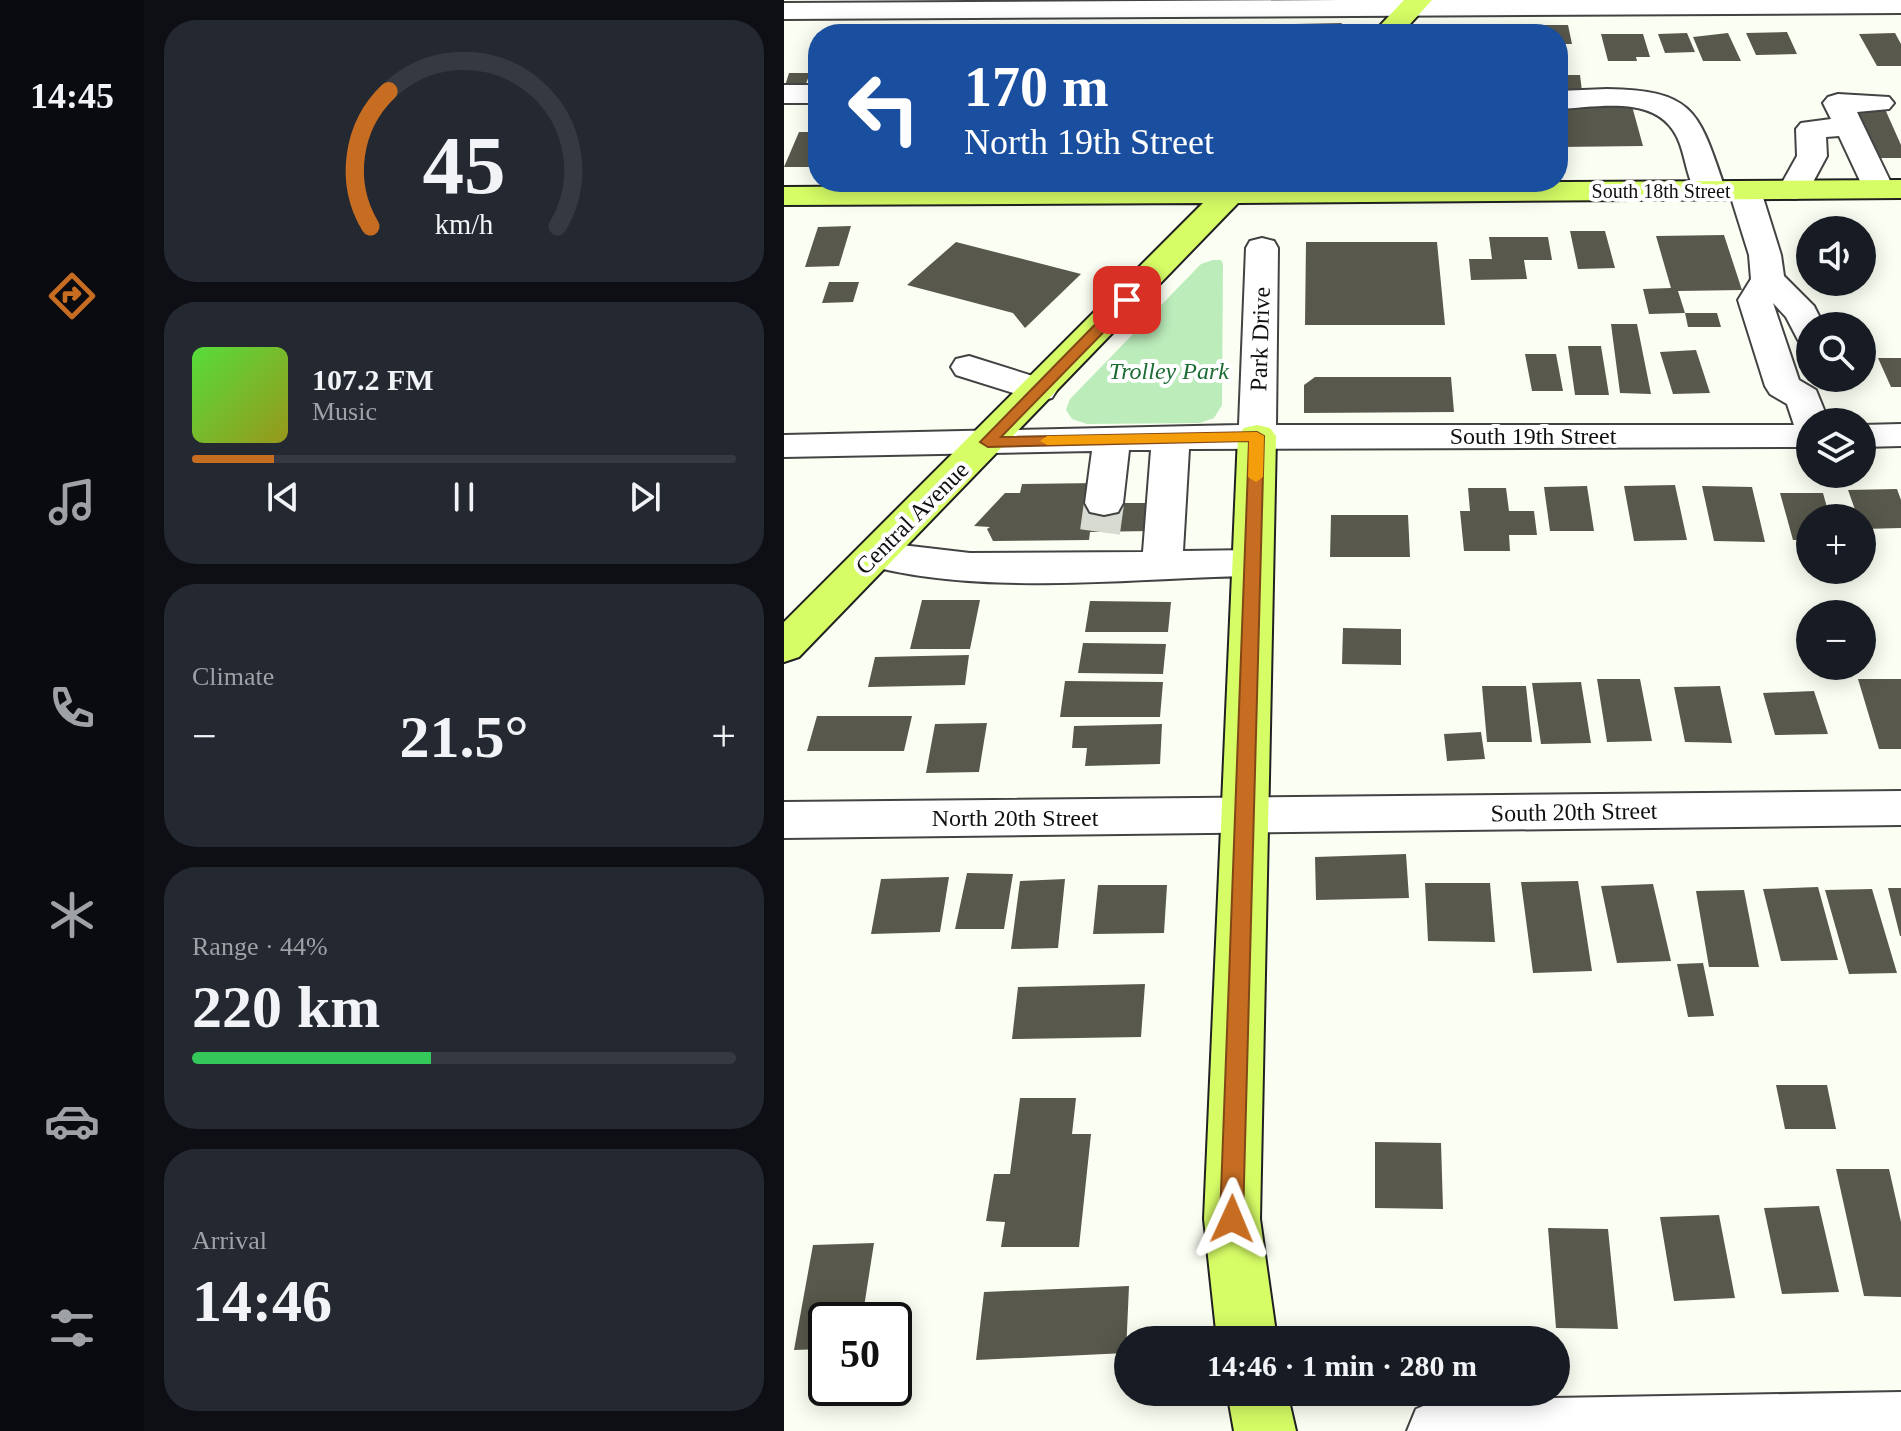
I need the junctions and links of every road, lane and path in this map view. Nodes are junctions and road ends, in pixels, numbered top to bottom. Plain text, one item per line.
1 (1272, 4) edge
2 (1415, 4) edge
3 (1901, 5) edge
4 (784, 11) edge
5 (1183, 21) edge
6 (1396, 24) edge
7 (784, 94) edge
8 (808, 94) edge
9 (1568, 100) edge
10 (1879, 103) dead end
11 (1848, 127) junction
12 (1890, 189) edge
13 (1568, 190) edge
14 (1794, 190) junction
15 (1710, 191) junction
16 (1745, 191) junction
17 (869, 192) edge
18 (1230, 192) edge
19 (784, 196) edge
20 (1262, 248) dead end
21 (1768, 279) junction
22 (1801, 312) edge
23 (969, 367) dead end
24 (1039, 390) junction
25 (1814, 399) edge
26 (1901, 435) edge
27 (1257, 436) junction
28 (1796, 436) edge
29 (1876, 436) edge
30 (1171, 438) junction
31 (1112, 439) junction
32 (988, 442) junction
33 (784, 446) edge
34 (1104, 534) junction
35 (876, 555) junction
36 (1162, 563) junction
37 (1253, 563) junction
38 (784, 647) edge
39 (1901, 808) edge
40 (1247, 816) junction
41 (784, 820) edge
42 (1244, 1326) edge
43 (1260, 1406) edge
44 (1901, 1423) edge
45 (1265, 1431) edge
46 (1438, 1431) edge

1 - 2 street
1 - 5 street
2 - 3 street
2 - 6 main road
4 - 5 street
7 - 8 street
9 - 15 street
10 - 11 street
11 - 12 street
11 - 14 street
12 - 14 main road, South 18th Street
13 - 15 main road, South 18th Street
14 - 16 main road, South 18th Street
15 - 16 main road, South 18th Street
16 - 21 street
17 - 19 main road, South 18th Street
18 - 24 main road, Central Avenue
20 - 27 street, Park Drive
21 - 22 street
21 - 25 street
23 - 24 street
24 - 32 main road, Central Avenue
26 - 29 street
27 - 28 street, South 19th Street
27 - 30 street, South 19th Street
27 - 37 main road, Park Drive
30 - 31 street, South 19th Street
30 - 36 street
31 - 32 street, South 19th Street
31 - 34 street
32 - 33 street, South 19th Street
32 - 35 main road, Central Avenue
34 - 35 street
34 - 36 street
35 - 38 main road, Central Avenue
36 - 37 street
37 - 40 main road, Park Drive
39 - 40 street, South 20th Street
40 - 41 street, North 20th Street
40 - 42 main road, Park Drive
43 - 45 main road
44 - 46 street

